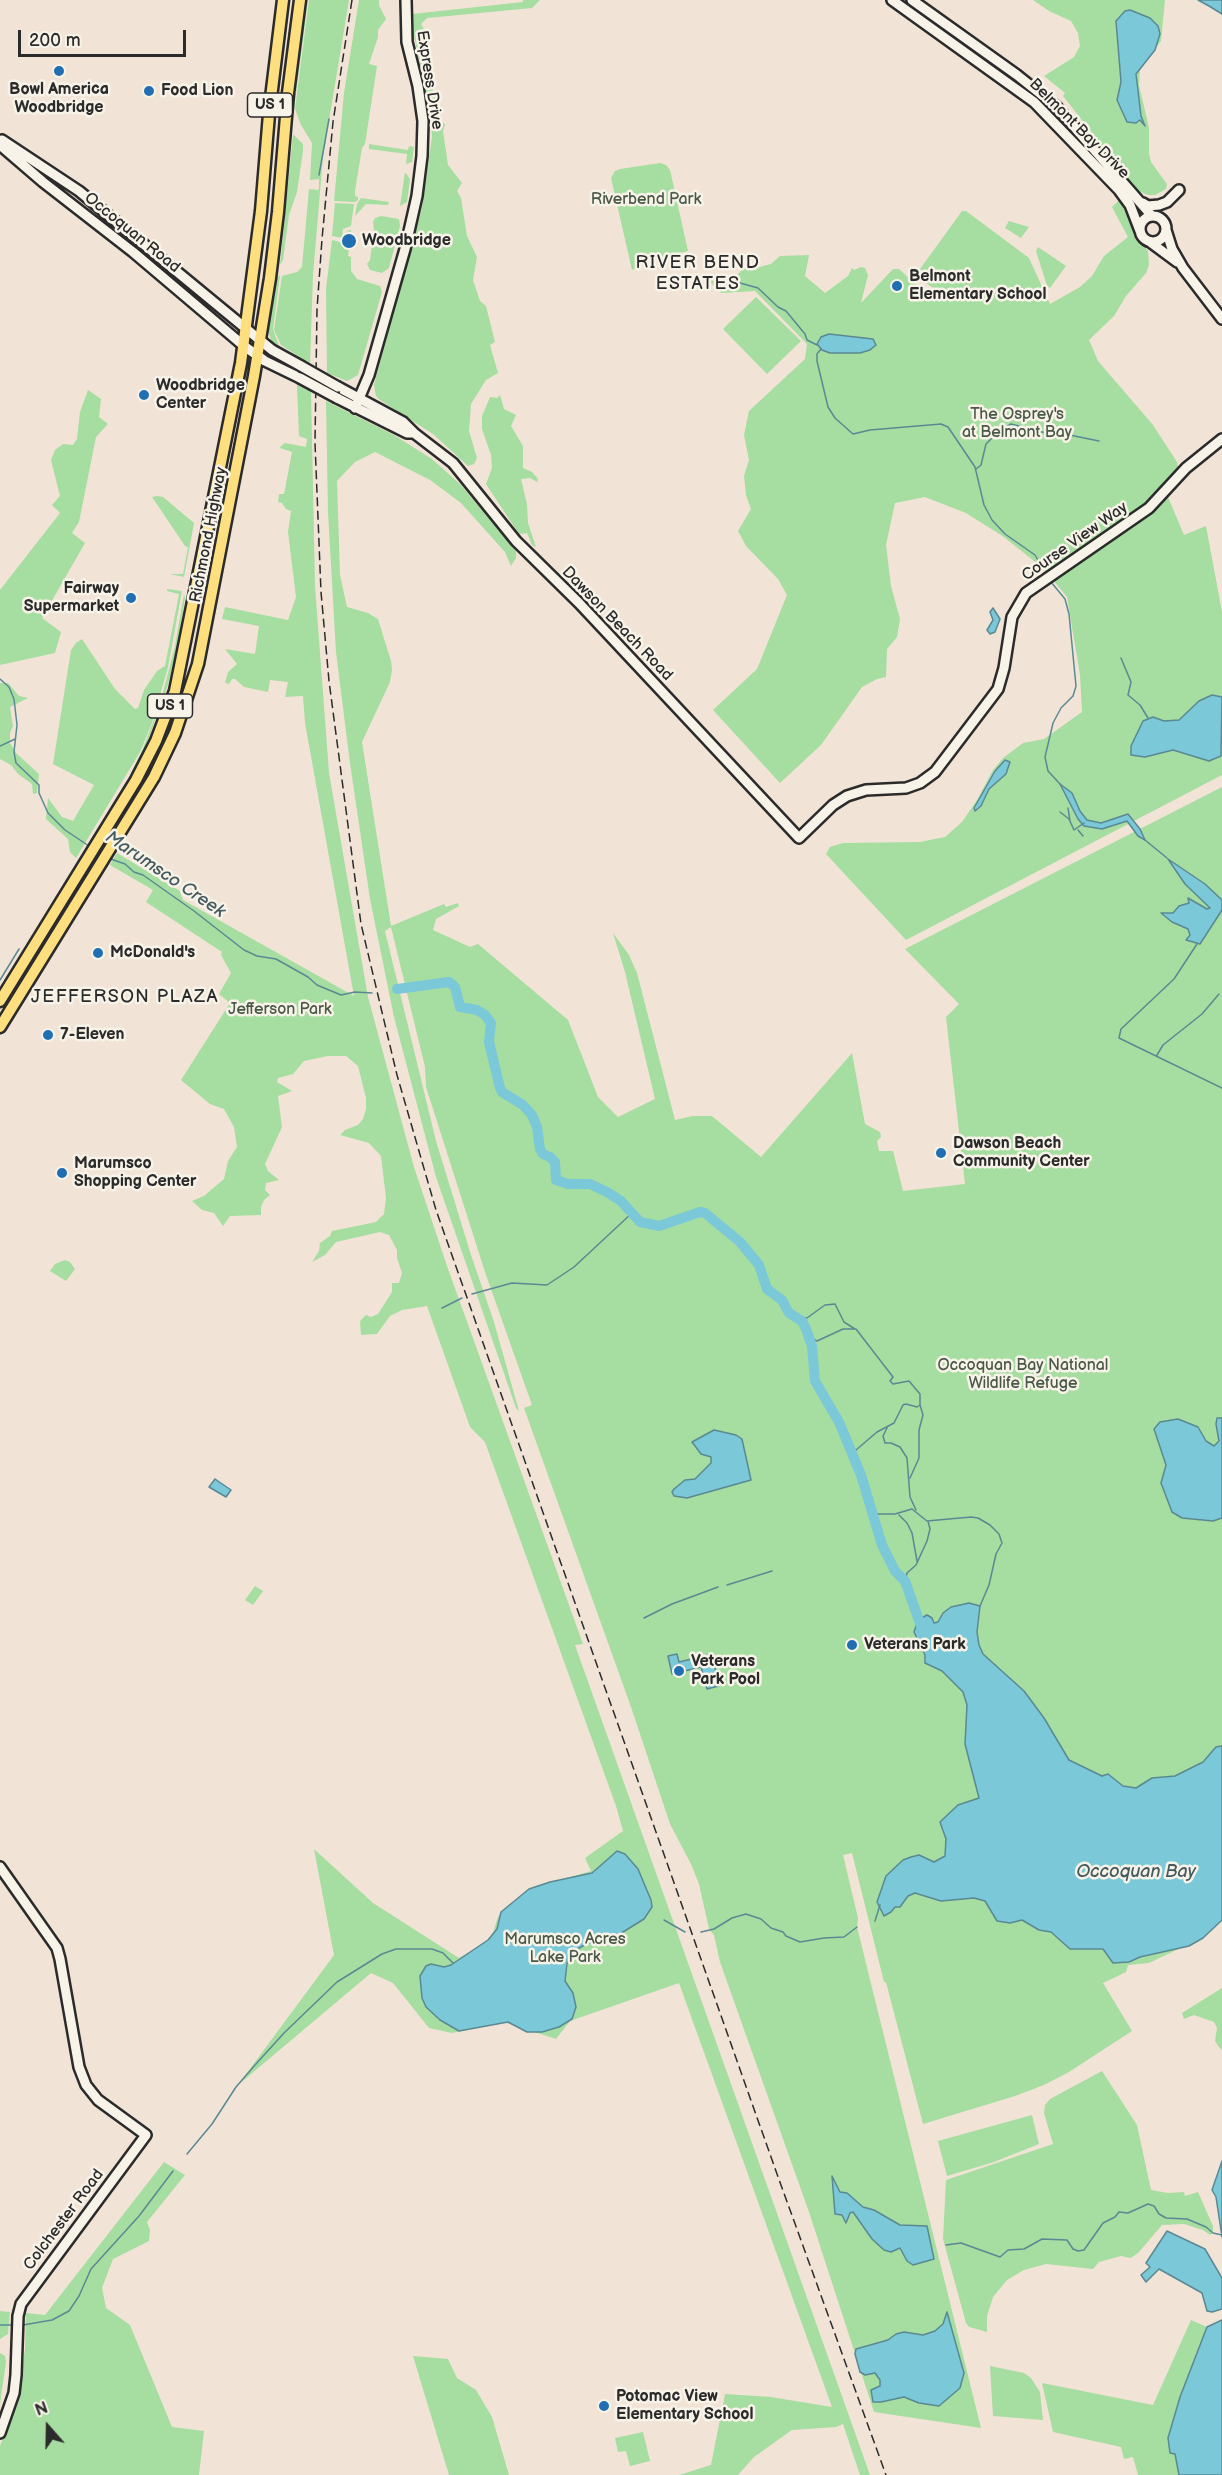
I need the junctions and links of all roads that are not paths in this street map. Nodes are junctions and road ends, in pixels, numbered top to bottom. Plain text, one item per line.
1 (283, 0) edge
2 (300, 0) edge
3 (406, 0) edge
4 (892, 0) edge
5 (912, 0) edge
6 (0, 139) edge
7 (0, 145) edge
8 (1179, 190) dead end
9 (1138, 199) junction
10 (1152, 216) junction
11 (1166, 230) junction
12 (1140, 231) junction
13 (1150, 242) junction
14 (1183, 268) junction
15 (1222, 319) edge
16 (246, 328) junction
17 (260, 340) junction
18 (244, 346) junction
19 (257, 356) junction
20 (360, 397) junction
21 (355, 408) junction
22 (414, 433) junction
23 (1222, 439) edge
24 (799, 838) joint
25 (0, 1001) edge
26 (0, 1027) edge
27 (0, 1867) edge
28 (0, 2433) edge

1 - 16 main road, Richmond Highway / US 1
2 - 17 main road, Richmond Highway / US 1
3 - 20 street, Express Drive
4 - 12 street, Belmont Bay Drive
5 - 9 street, Belmont Bay Drive
6 - 16 street, Occoquan Road
7 - 18 street, Occoquan Road
8 - 9 street
9 - 10 street, Belmont Bay Drive
10 - 11 street, Belmont Bay Drive
10 - 12 street
11 - 13 street
11 - 14 street, Belmont Bay Drive
12 - 13 street, Belmont Bay Drive
13 - 14 street, Belmont Bay Drive
14 - 15 street, Belmont Bay Drive
16 - 17 street, Occoquan Road
16 - 18 main road, Richmond Highway / US 1
17 - 19 main road, Richmond Highway / US 1
17 - 20 street, Dawson Beach Road, bridge
18 - 19 street, Occoquan Road
18 - 25 main road, Richmond Highway / US 1
19 - 21 street, Dawson Beach Road, bridge
19 - 26 main road, Richmond Highway / US 1
20 - 21 street, Express Drive
20 - 22 street, Dawson Beach Road
21 - 22 street, Dawson Beach Road
22 - 24 street, Dawson Beach Road
23 - 24 street, Course View Way
27 - 28 street, Colchester Road

